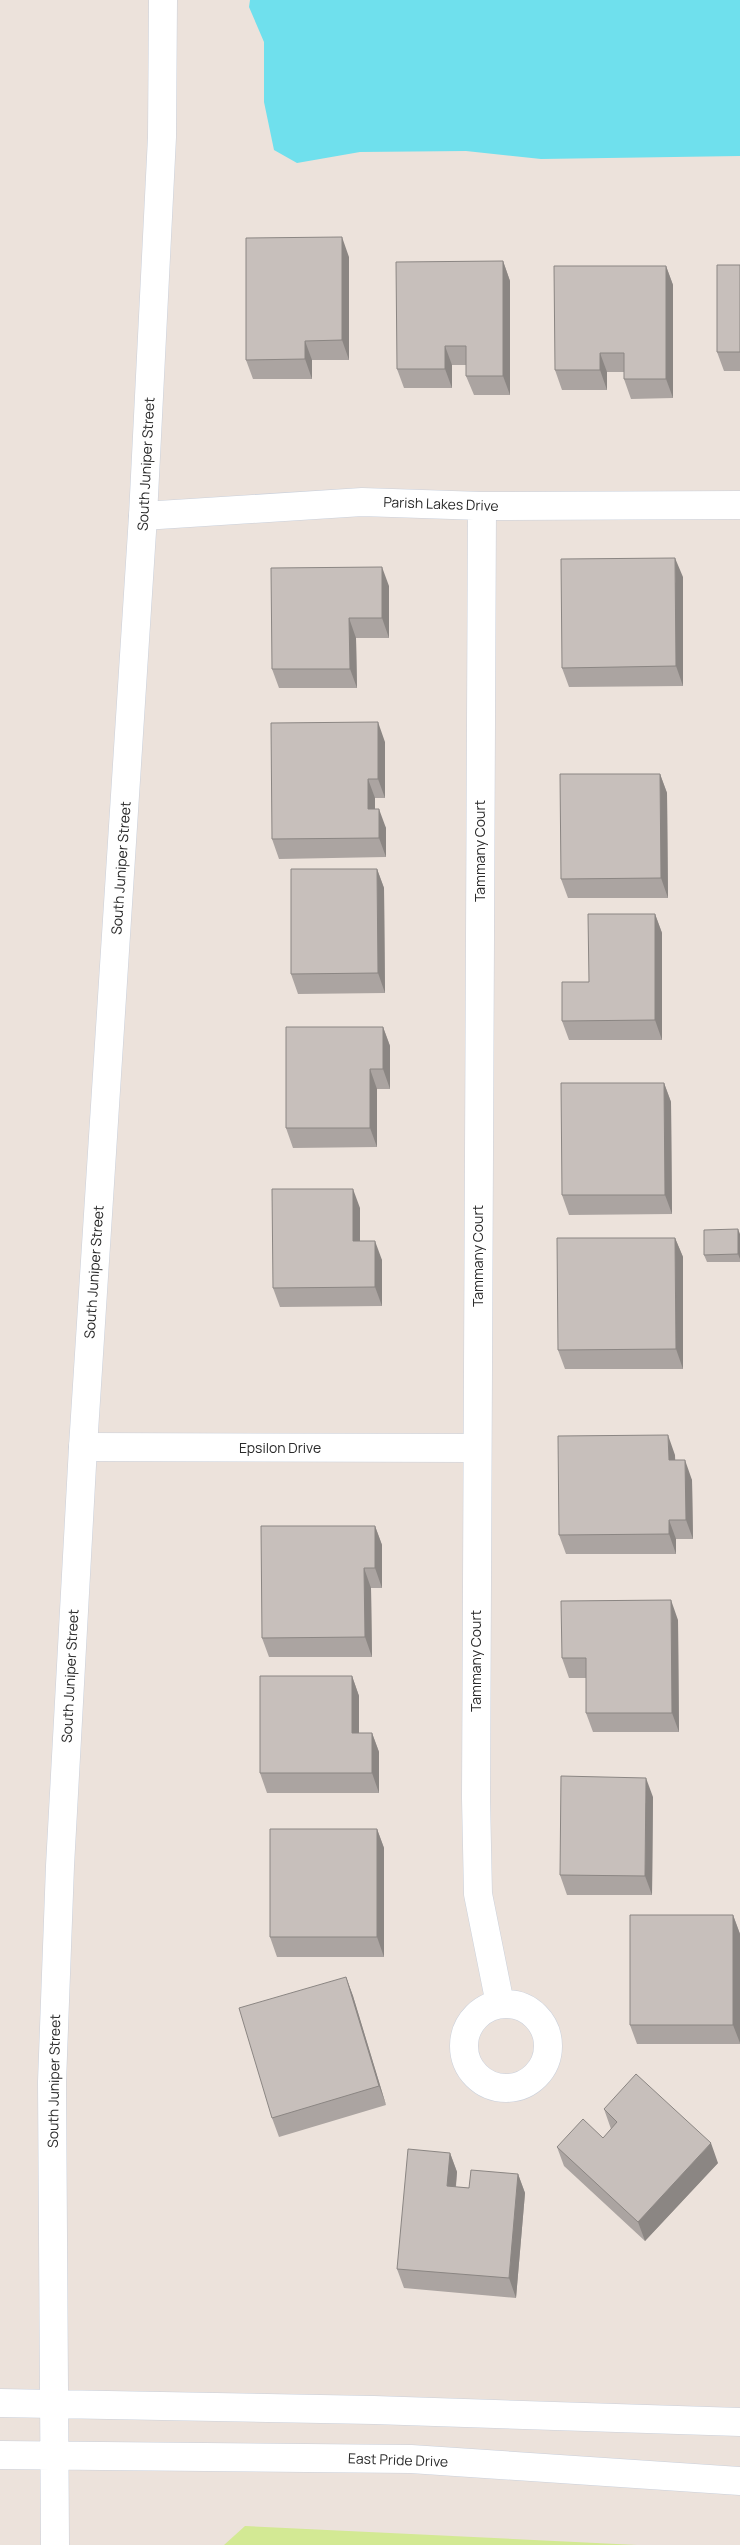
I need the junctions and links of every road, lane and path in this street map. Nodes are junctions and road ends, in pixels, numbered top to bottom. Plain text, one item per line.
1 (163, 0) edge
2 (740, 505) edge
3 (482, 506) junction
4 (143, 516) junction
5 (83, 1447) junction
6 (477, 1448) junction
7 (500, 2004) dead end
8 (0, 2403) edge
9 (56, 2403) junction
10 (740, 2422) edge
11 (0, 2455) edge
12 (56, 2455) junction
13 (740, 2481) edge
14 (55, 2545) edge

1 - 4 street, South Juniper Street
2 - 3 street, Parish Lakes Drive
3 - 4 street, Parish Lakes Drive
3 - 6 street, Tammany Court
4 - 5 street, South Juniper Street
5 - 6 street, Epsilon Drive
5 - 9 street, South Juniper Street
6 - 7 street, Tammany Court
8 - 9 street
9 - 10 street
9 - 12 street, South Juniper Street
11 - 12 street, East Pride Drive
12 - 13 street, East Pride Drive
12 - 14 street, South Juniper Street

